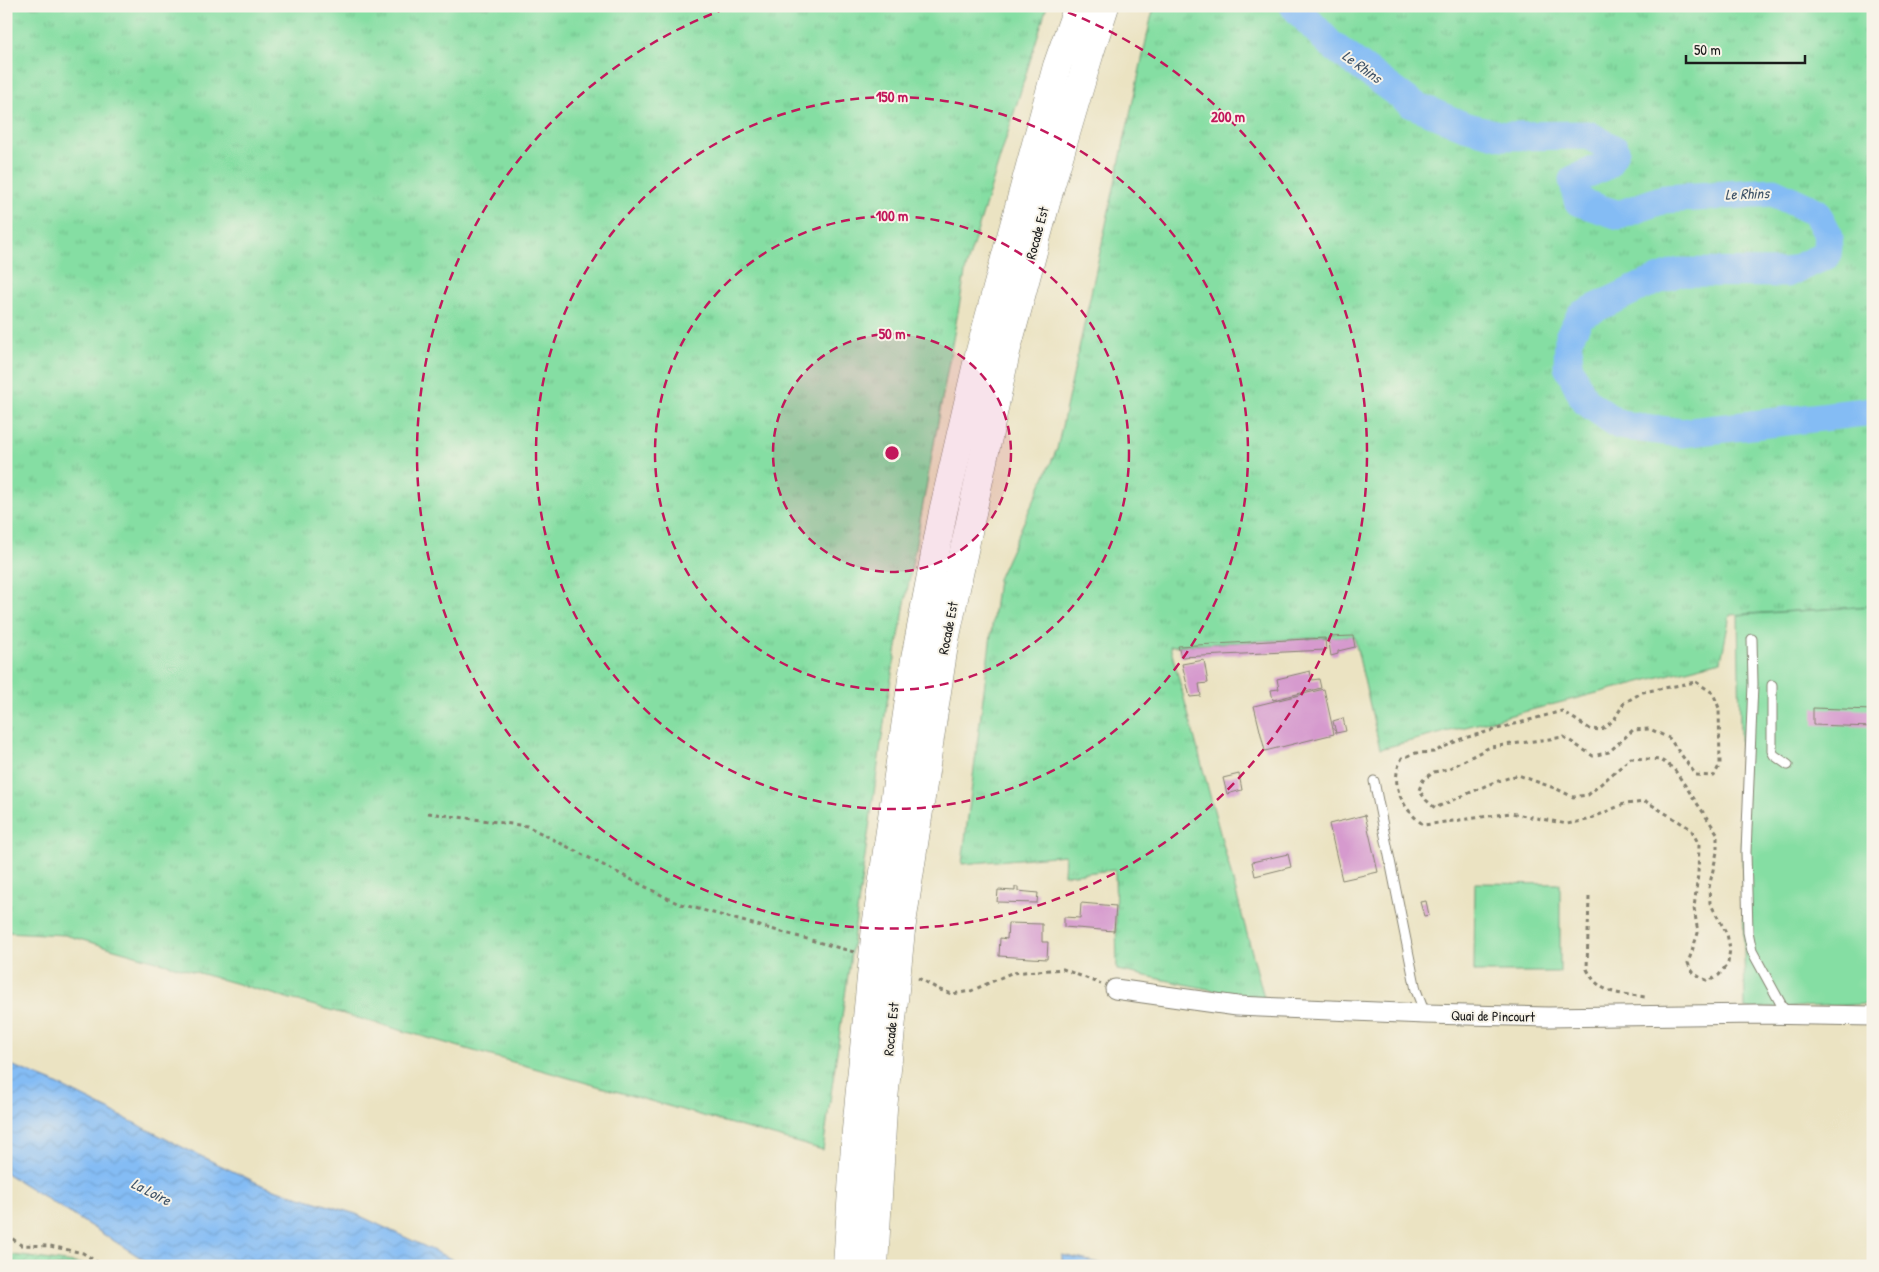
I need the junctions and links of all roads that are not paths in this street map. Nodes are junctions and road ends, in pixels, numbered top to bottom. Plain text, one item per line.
1 (1078, 6) edge
2 (1105, 6) edge
3 (1752, 639) dead end
4 (1772, 684) dead end
5 (1788, 765) dead end
6 (1374, 781) dead end
7 (888, 928) junction
8 (1115, 989) road end
9 (1425, 1014) junction
10 (1787, 1015) junction
11 (1873, 1016) edge
12 (847, 1266) edge
13 (874, 1266) edge

1 - 7 highway, Rocade Est
2 - 7 highway, Rocade Est
3 - 10 lane
4 - 5 lane
6 - 9 lane
7 - 12 highway, Rocade Est, bridge
7 - 13 highway, Rocade Est, bridge
8 - 9 street, Quai de Pincourt
9 - 10 street, Quai de Pincourt
10 - 11 street, Quai de Pincourt

